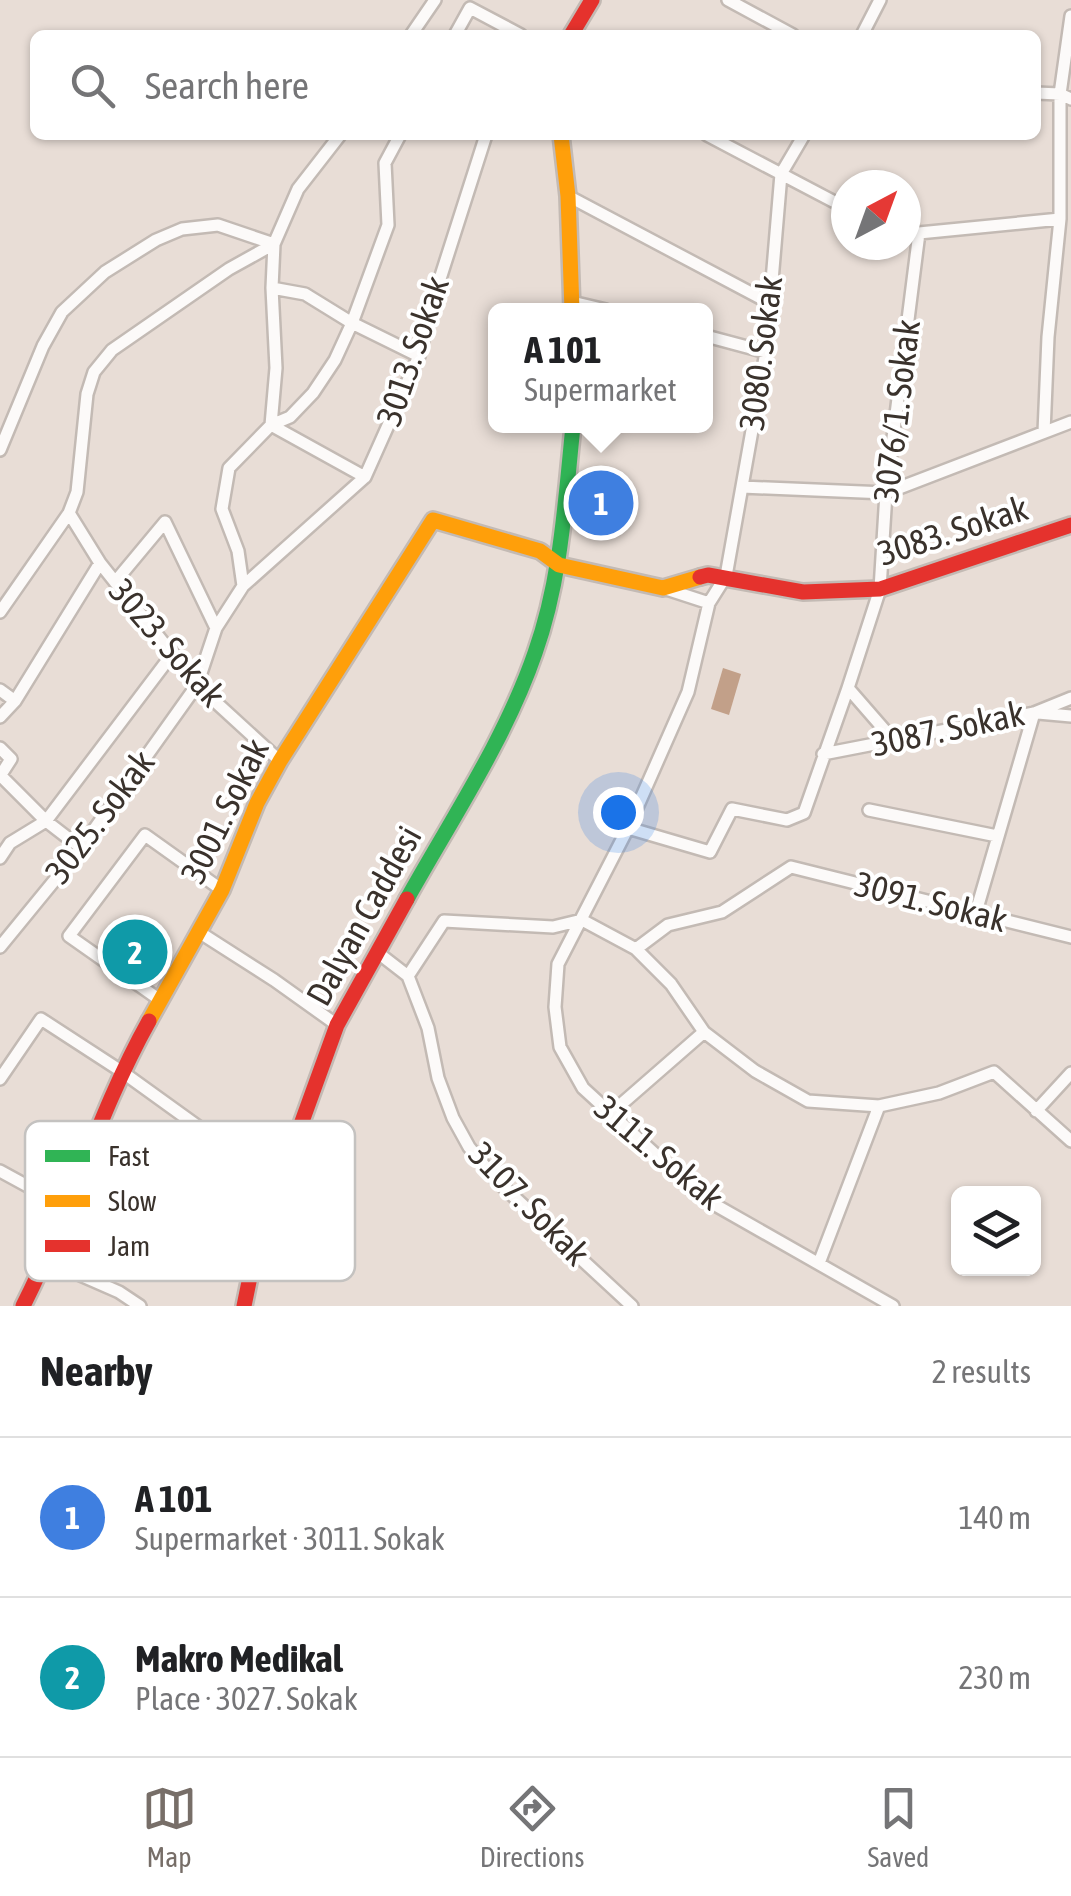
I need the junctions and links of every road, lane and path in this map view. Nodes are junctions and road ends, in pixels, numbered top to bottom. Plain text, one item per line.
1 (435, 0) edge
2 (592, 0) edge
3 (728, 0) edge
4 (880, 0) edge
5 (1071, 16) edge
6 (414, 30) edge
7 (458, 30) edge
8 (511, 30) edge
9 (574, 30) edge
10 (784, 30) edge
11 (865, 30) edge
12 (1041, 94) edge
13 (1066, 96) edge
14 (336, 140) edge
15 (397, 140) edge
16 (484, 140) edge
17 (562, 140) edge
18 (717, 140) edge
19 (801, 140) edge
20 (781, 174) junction
21 (568, 196) junction
22 (831, 200) edge
23 (1060, 219) junction
24 (921, 230) edge
25 (274, 244) junction
26 (909, 260) edge
27 (272, 288) junction
28 (768, 302) junction
29 (572, 303) edge
30 (352, 323) junction
31 (713, 338) edge
32 (766, 352) junction
33 (419, 356) junction
34 (1071, 422) edge
35 (271, 424) junction
36 (1044, 432) junction
37 (573, 433) edge
38 (0, 450) edge
39 (365, 477) junction
40 (742, 487) junction
41 (886, 493) junction
42 (69, 513) junction
43 (432, 520) joint
44 (1071, 525) edge
45 (100, 562) junction
46 (559, 565) junction
47 (726, 576) junction
48 (115, 582) junction
49 (244, 586) junction
50 (664, 588) junction
51 (880, 589) junction
52 (709, 603) junction
53 (0, 612) edge
54 (216, 628) junction
55 (173, 653) junction
56 (196, 685) junction
57 (848, 688) junction
58 (0, 690) edge
59 (1071, 698) edge
60 (15, 700) junction
61 (1034, 713) junction
62 (1071, 716) edge
63 (0, 718) edge
64 (896, 742) junction
65 (0, 748) edge
66 (823, 754) junction
67 (280, 761) junction
68 (0, 776) edge
69 (869, 810) dead end
70 (46, 820) junction
71 (628, 828) junction
72 (997, 836) junction
73 (82, 848) junction
74 (0, 858) edge
75 (222, 890) junction
76 (976, 912) junction
77 (582, 920) junction
78 (199, 932) junction
79 (1071, 937) edge
80 (0, 947) edge
81 (636, 948) junction
82 (377, 952) junction
83 (408, 976) junction
84 (160, 1000) junction
85 (337, 1025) junction
86 (704, 1032) junction
87 (120, 1071) junction
88 (1071, 1072) edge
89 (0, 1079) edge
90 (878, 1106) junction
91 (1036, 1111) junction
92 (610, 1114) junction
93 (100, 1121) edge
94 (189, 1121) edge
95 (302, 1121) edge
96 (1071, 1141) edge
97 (0, 1171) edge
98 (25, 1185) edge
99 (820, 1263) junction
100 (36, 1281) edge
101 (94, 1281) edge
102 (249, 1281) edge
103 (24, 1306) edge
104 (140, 1306) edge
105 (244, 1306) edge
106 (632, 1306) edge
107 (893, 1306) edge

1 - 6 street
2 - 9 street
3 - 10 street
4 - 11 street
5 - 13 street
7 - 8 street
12 - 13 street
13 - 23 street
14 - 25 street
15 - 30 street
16 - 33 street, 3013. Sokak
17 - 21 street
18 - 20 street
19 - 20 street, 3080. Sokak
20 - 22 street
20 - 28 street, 3080. Sokak
21 - 28 street
21 - 29 street
23 - 24 street
23 - 36 street
25 - 27 street
25 - 38 street
25 - 42 street
26 - 41 street, 3076/1. Sokak
27 - 30 street
27 - 35 street
28 - 32 street, 3080. Sokak
30 - 33 street
30 - 35 street
31 - 32 street
32 - 40 street, 3080. Sokak
33 - 39 street, 3013. Sokak
34 - 36 street
35 - 39 street
35 - 49 street
36 - 41 street
37 - 46 street, Dalyan Caddesi
39 - 49 street, 3013. Sokak
40 - 41 street
40 - 47 street, 3080. Sokak
41 - 51 street, 3076/1. Sokak
42 - 45 street, 3023. Sokak
42 - 53 street
43 - 46 street, 3083. Sokak
43 - 67 street, 3001. Sokak
44 - 51 street, 3083. Sokak
45 - 48 street, 3023. Sokak
45 - 60 street
46 - 50 street, 3083. Sokak
46 - 82 street, Dalyan Caddesi
47 - 50 street, 3083. Sokak
47 - 51 street, 3083. Sokak
47 - 52 street
48 - 54 street
48 - 55 street, 3023. Sokak
49 - 54 street, 3013. Sokak
50 - 52 street
51 - 57 street, 3076/1. Sokak
52 - 71 street
54 - 56 street, 3013. Sokak
55 - 56 street, 3023. Sokak
55 - 70 street
56 - 67 street, 3023. Sokak
56 - 73 street, 3025. Sokak
57 - 64 street
57 - 66 street, 3076/1. Sokak
58 - 60 street
59 - 61 street, 3087. Sokak
60 - 63 street
61 - 62 street
61 - 64 street, 3087. Sokak
61 - 72 street
64 - 66 street, 3087. Sokak
65 - 68 street
66 - 71 street, 3076/1. Sokak
67 - 75 street, 3001. Sokak
68 - 70 street
69 - 72 street
70 - 73 street
70 - 74 street
71 - 77 street
72 - 76 street
73 - 80 street, 3025. Sokak
75 - 78 street, 3001. Sokak
75 - 84 street
76 - 79 street, 3091. Sokak
76 - 81 street, 3091. Sokak
77 - 81 street
77 - 83 street
77 - 92 street, 3111. Sokak
78 - 84 street, 3001. Sokak
78 - 85 street
81 - 86 street
82 - 83 street
82 - 85 street, Dalyan Caddesi
83 - 106 street, 3107. Sokak
84 - 87 street, 3001. Sokak
85 - 95 street, Dalyan Caddesi
86 - 90 street
86 - 92 street
87 - 89 street
87 - 93 street, 3001. Sokak
87 - 94 street
88 - 91 street
90 - 91 street
90 - 99 street
91 - 96 street
92 - 99 street, 3111. Sokak
97 - 98 street
99 - 107 street, 3111. Sokak
100 - 103 street, 3001. Sokak
101 - 104 street
102 - 105 street, Dalyan Caddesi

